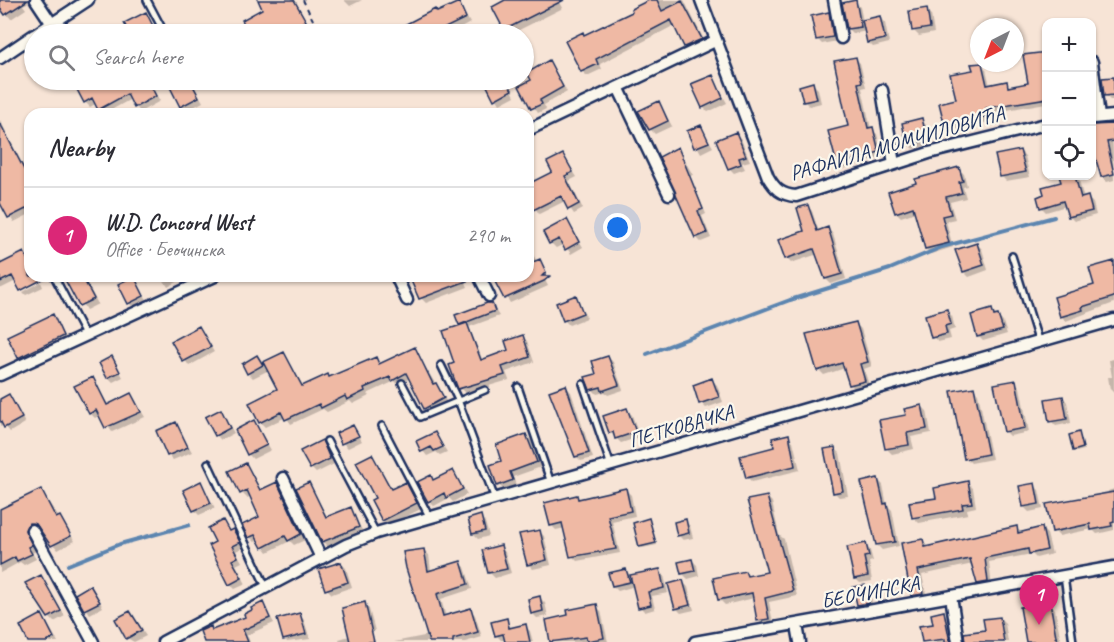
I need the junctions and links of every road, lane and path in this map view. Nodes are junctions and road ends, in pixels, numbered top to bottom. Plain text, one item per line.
1 (36, 0) edge
2 (88, 0) edge
3 (147, 0) edge
4 (303, 0) edge
5 (701, 0) edge
6 (834, 0) edge
7 (52, 24) joint
8 (160, 24) edge
9 (315, 24) edge
10 (841, 38) dead end
11 (715, 41) junction
12 (24, 42) edge
13 (0, 58) edge
14 (618, 87) junction
15 (882, 90) dead end
16 (1114, 116) edge
17 (1096, 118) edge
18 (1042, 125) edge
19 (534, 127) edge
20 (894, 164) junction
21 (669, 194) dead end
22 (1012, 256) dead end
23 (57, 282) edge
24 (202, 282) edge
25 (399, 282) edge
26 (482, 282) edge
27 (489, 296) dead end
28 (407, 300) dead end
29 (1114, 320) edge
30 (85, 335) junction
31 (1038, 340) junction
32 (441, 365) dead end
33 (1, 372) edge
34 (402, 383) dead end
35 (583, 384) dead end
36 (518, 387) dead end
37 (485, 390) dead end
38 (458, 400) junction
39 (382, 426) dead end
40 (327, 441) dead end
41 (208, 463) dead end
42 (611, 466) junction
43 (283, 478) dead end
44 (551, 483) junction
45 (495, 499) junction
46 (430, 518) junction
47 (32, 530) dead end
48 (376, 533) junction
49 (321, 558) junction
50 (1114, 567) edge
51 (1064, 576) junction
52 (267, 588) junction
53 (951, 596) junction
54 (797, 625) junction
55 (93, 642) edge
56 (164, 642) edge
57 (695, 642) edge
58 (800, 642) edge
59 (958, 642) edge
60 (1073, 642) edge

1 - 7 street
2 - 7 street
3 - 8 lane
4 - 9 path
5 - 11 street, РАФАИЛА МОМЧИЛОВИЋА
6 - 10 street
11 - 14 street
11 - 20 street, РАФАИЛА МОМЧИЛОВИЋА
12 - 13 street
14 - 19 street
14 - 21 street
15 - 20 street
16 - 17 street
18 - 20 street, РАФАИЛА МОМЧИЛОВИЋА
22 - 31 lane
23 - 30 lane
24 - 30 street
25 - 28 street
26 - 27 street
29 - 31 street, ПЕТКОВАЧКА
30 - 33 street
31 - 42 street, ПЕТКОВАЧКА
32 - 38 lane
34 - 38 lane
35 - 42 lane
36 - 44 lane
37 - 38 lane
38 - 45 lane
39 - 46 lane
40 - 48 lane
41 - 52 lane
42 - 44 street, ПЕТКОВАЧКА
43 - 49 street
44 - 45 street, ПЕТКОВАЧКА
45 - 46 street, ПЕТКОВАЧКА
46 - 48 street, ПЕТКОВАЧКА
47 - 55 street
48 - 49 street, ПЕТКОВАЧКА
49 - 52 street, ПЕТКОВАЧКА
50 - 51 street, БЕОЧИНСКА
51 - 53 street, БЕОЧИНСКА
51 - 60 lane
52 - 56 street, ПЕТКОВАЧКА
53 - 54 street, БЕОЧИНСКА
53 - 59 street, БЕОЧИНСКА
54 - 57 street, БЕОЧИНСКА
54 - 58 street, БЕОЧИНСКА

